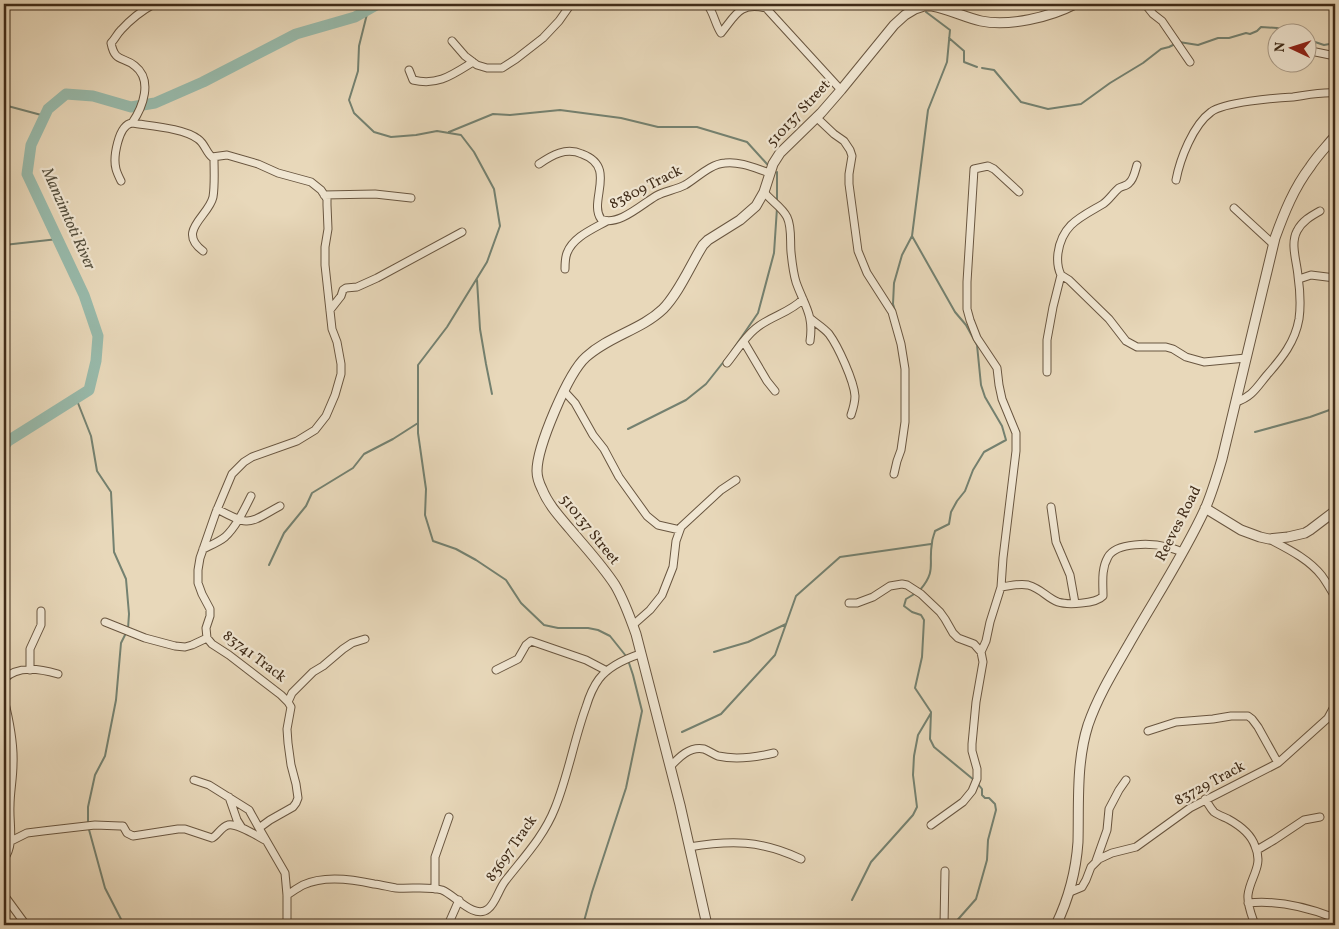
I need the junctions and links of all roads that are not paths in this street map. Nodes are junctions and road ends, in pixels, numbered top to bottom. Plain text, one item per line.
1 (154, 4) edge
2 (571, 4) edge
3 (707, 4) edge
4 (1075, 4) edge
5 (1145, 4) edge
6 (923, 5) edge
7 (942, 6) edge
8 (452, 41) dead end
9 (1316, 52) edge
10 (1335, 56) edge
11 (472, 62) junction
12 (1190, 62) dead end
13 (409, 70) dead end
14 (841, 90) junction
15 (1335, 93) edge
16 (816, 117) junction
17 (132, 123) junction
18 (1335, 136) edge
19 (214, 158) junction
20 (539, 164) dead end
21 (1136, 165) dead end
22 (770, 173) junction
23 (1176, 180) dead end
24 (121, 181) dead end
25 (764, 192) junction
26 (1019, 192) dead end
27 (324, 195) junction
28 (411, 198) dead end
29 (1234, 208) dead end
30 (1320, 211) dead end
31 (607, 221) junction
32 (462, 232) dead end
33 (1273, 244) junction
34 (203, 251) dead end
35 (565, 269) dead end
36 (1064, 276) junction
37 (1335, 278) edge
38 (1299, 280) junction
39 (803, 299) junction
40 (330, 310) junction
41 (811, 319) junction
42 (810, 340) dead end
43 (744, 342) junction
44 (1246, 358) junction
45 (727, 363) dead end
46 (1047, 372) dead end
47 (564, 391) junction
48 (775, 391) dead end
49 (1236, 402) junction
50 (851, 415) dead end
51 (894, 474) dead end
52 (736, 480) dead end
53 (251, 496) dead end
54 (280, 506) dead end
55 (1051, 507) dead end
56 (1206, 508) junction
57 (217, 509) junction
58 (1335, 512) edge
59 (238, 520) junction
60 (680, 530) junction
61 (1269, 539) junction
62 (204, 549) junction
63 (1182, 552) junction
64 (1001, 587) junction
65 (1335, 597) edge
66 (848, 603) dead end
67 (1075, 603) junction
68 (41, 610) dead end
69 (105, 622) dead end
70 (633, 625) junction
71 (207, 638) junction
72 (365, 639) dead end
73 (981, 652) junction
74 (640, 654) junction
75 (32, 669) junction
76 (496, 670) dead end
77 (607, 671) junction
78 (58, 674) dead end
79 (4, 679) edge
80 (4, 699) edge
81 (288, 702) junction
82 (1335, 710) edge
83 (1148, 731) dead end
84 (774, 753) dead end
85 (1278, 763) junction
86 (670, 766) junction
87 (194, 780) dead end
88 (1126, 780) dead end
89 (229, 798) junction
90 (1205, 799) junction
91 (449, 817) dead end
92 (1320, 817) dead end
93 (931, 825) dead end
94 (242, 828) junction
95 (259, 828) junction
96 (266, 840) junction
97 (11, 841) junction
98 (689, 847) junction
99 (1257, 850) junction
100 (4, 859) edge
101 (801, 859) dead end
102 (1096, 861) junction
103 (945, 871) dead end
104 (435, 889) junction
105 (1070, 892) junction
106 (4, 895) edge
107 (287, 895) junction
108 (458, 900) junction
109 (1248, 903) junction
110 (1334, 914) edge
111 (26, 925) edge
112 (287, 925) edge
113 (448, 925) edge
114 (707, 925) edge
115 (944, 925) edge
116 (1056, 925) edge
117 (1255, 925) edge
118 (1329, 925) edge

1 - 17 street
2 - 11 street
3 - 14 street
4 - 7 street, 510137 Street
5 - 12 street
6 - 7 street, 510137 Street
6 - 14 street, 510137 Street
8 - 11 street
9 - 10 street
11 - 13 street
14 - 16 street, 510137 Street
15 - 23 street
16 - 22 street, 510137 Street
16 - 51 street
17 - 19 street
17 - 24 street
18 - 33 street, Reeves Road
19 - 27 street
19 - 34 street
20 - 31 street, 83809 Track
21 - 36 street
22 - 25 street, 510137 Street
22 - 31 street, 83809 Track
25 - 39 street
25 - 47 street, 510137 Street
26 - 64 street
27 - 28 street
27 - 40 street, 83741 Track
29 - 33 street
30 - 38 street
31 - 35 street
32 - 40 street
33 - 44 street, Reeves Road
36 - 44 street
36 - 46 street
37 - 38 street
38 - 49 street
39 - 41 street
39 - 43 street
40 - 57 street, 83741 Track
41 - 42 street
41 - 50 street
43 - 45 street
43 - 48 street
44 - 49 street, Reeves Road
47 - 60 street
47 - 70 street, 510137 Street
49 - 56 street, Reeves Road
52 - 60 street
53 - 59 street
54 - 59 street
55 - 67 street
56 - 61 street
56 - 63 street, Reeves Road
57 - 59 street
57 - 62 street, 83741 Track
58 - 61 street
59 - 62 street
60 - 70 street
61 - 65 street
62 - 71 street, 83741 Track
63 - 67 street
63 - 105 street, Reeves Road
64 - 67 street
64 - 73 street
66 - 73 street
68 - 75 street
69 - 71 street
70 - 74 street, 510137 Street
71 - 81 street, 83741 Track
72 - 81 street
73 - 93 street
74 - 77 street, 83697 Track
74 - 86 street, 510137 Street
75 - 78 street
75 - 79 street
76 - 77 street
77 - 108 street, 83697 Track
80 - 97 street
81 - 95 street, 83741 Track
82 - 85 street, 83729 Track
83 - 85 street
84 - 86 street
85 - 90 street, 83729 Track
86 - 98 street, 510137 Street
87 - 89 street
88 - 102 street
89 - 94 street
89 - 95 street
90 - 99 street
90 - 102 street, 83729 Track
91 - 104 street
92 - 99 street
94 - 96 street
94 - 97 street
95 - 96 street
96 - 107 street
97 - 100 street
98 - 101 street
98 - 114 street, 510137 Street
99 - 109 street
102 - 105 street
103 - 115 street
104 - 107 street, 83697 Track
104 - 108 street, 83697 Track
105 - 116 street, Reeves Road
106 - 111 street
107 - 112 street
108 - 113 street
109 - 110 street
109 - 117 street
110 - 118 street

